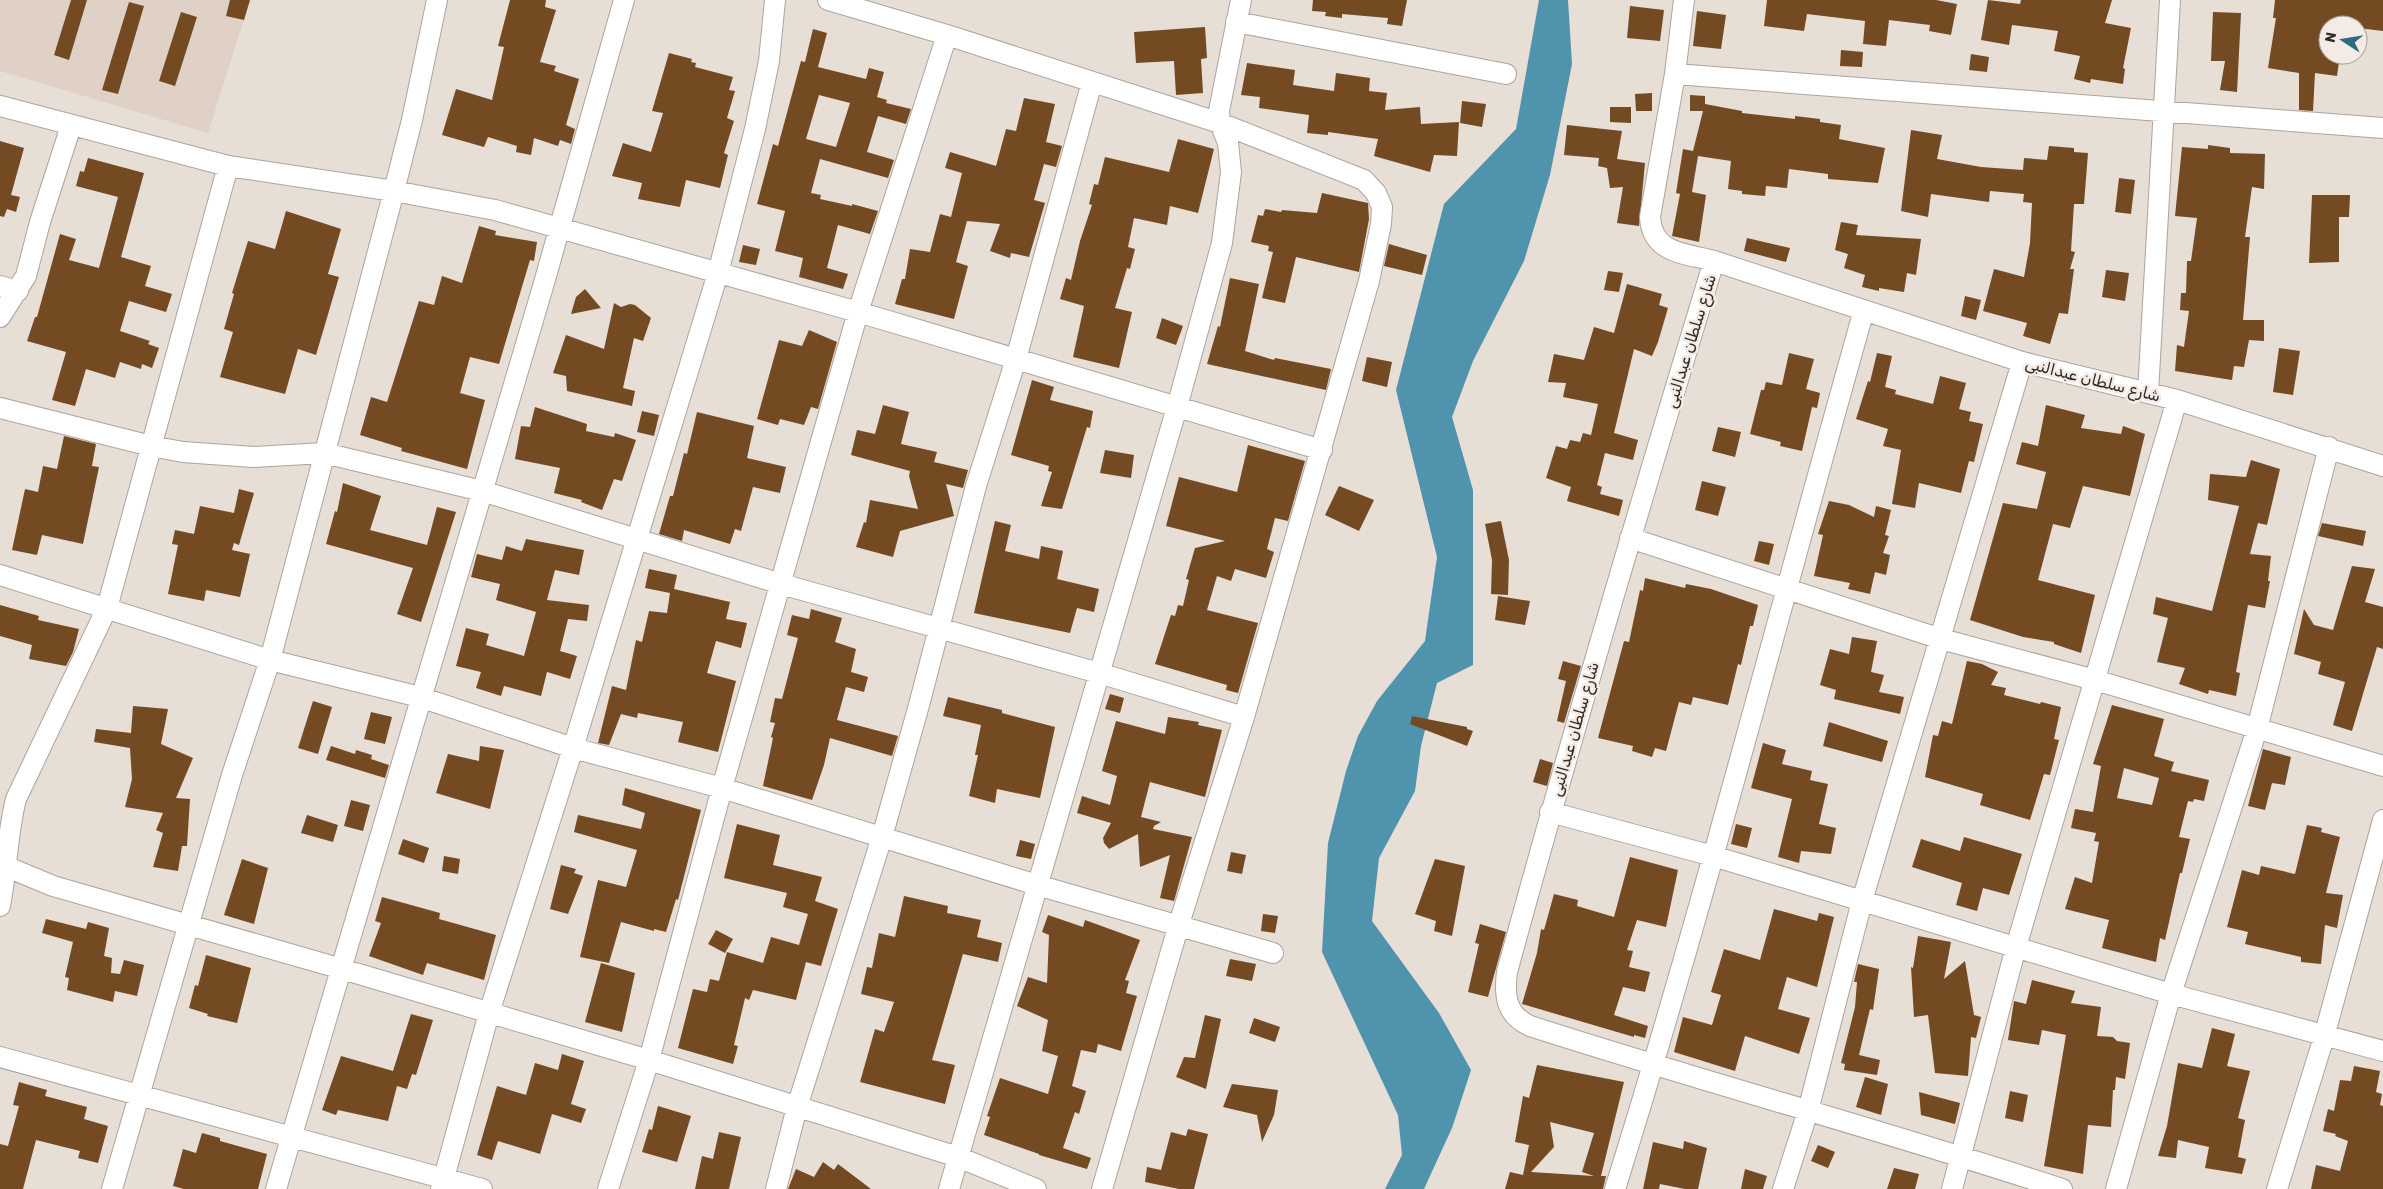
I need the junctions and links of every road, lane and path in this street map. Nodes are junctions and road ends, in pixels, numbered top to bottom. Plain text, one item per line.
1 (437, 0) edge
2 (624, 0) edge
3 (775, 0) edge
4 (828, 0) edge
5 (1241, 0) edge
6 (1684, 0) edge
7 (2170, 0) edge
8 (1236, 22) junction
9 (947, 36) junction
10 (1506, 74) dead end
11 (1675, 74) junction
12 (1092, 82) junction
13 (0, 106) edge
14 (2164, 112) junction
15 (1220, 123) junction
16 (71, 126) junction
17 (2383, 128) edge
18 (228, 166) junction
19 (394, 191) junction
20 (560, 227) junction
21 (1714, 261) junction
22 (718, 273) junction
23 (9, 289) edge
24 (1864, 310) junction
25 (858, 312) junction
26 (0, 318) edge
27 (1016, 359) junction
28 (2022, 362) junction
29 (2148, 393) junction
30 (2177, 400) junction
31 (1176, 407) junction
32 (0, 408) edge
33 (152, 446) junction
34 (2329, 447) junction
35 (1322, 450) junction
36 (324, 453) junction
37 (2383, 466) edge
38 (482, 491) junction
39 (1630, 538) junction
40 (635, 539) junction
41 (0, 575) edge
42 (781, 584) junction
43 (1786, 588) junction
44 (107, 608) junction
45 (939, 628) junction
46 (1941, 639) junction
47 (270, 660) junction
48 (1099, 673) junction
49 (2095, 680) junction
50 (420, 697) junction
51 (1244, 716) junction
52 (2257, 729) junction
53 (573, 748) junction
54 (2383, 766) edge
55 (722, 788) junction
56 (1550, 812) junction
57 (2383, 820) edge
58 (882, 837) junction
59 (1713, 856) junction
60 (4, 867) edge
61 (1037, 885) junction
62 (1862, 902) junction
63 (0, 906) edge
64 (1179, 924) junction
65 (190, 926) junction
66 (2016, 947) junction
67 (1273, 953) dead end
68 (342, 968) junction
69 (2171, 994) junction
70 (489, 1013) junction
71 (2324, 1037) junction
72 (2383, 1051) edge
73 (0, 1057) edge
74 (649, 1060) junction
75 (1654, 1066) junction
76 (139, 1094) junction
77 (797, 1107) junction
78 (1808, 1111) junction
79 (293, 1137) junction
80 (1962, 1156) junction
81 (958, 1157) junction
82 (443, 1183) edge
83 (112, 1189) edge
84 (276, 1189) edge
85 (482, 1189) edge
86 (608, 1189) edge
87 (776, 1189) edge
88 (949, 1189) edge
89 (1036, 1189) edge
90 (1102, 1189) edge
91 (1615, 1189) edge
92 (1783, 1189) edge
93 (1952, 1189) edge
94 (2062, 1189) edge
95 (2116, 1189) edge
96 (2277, 1189) edge

1 - 19 street
2 - 20 street
3 - 22 street
4 - 9 street
5 - 8 street
6 - 11 street
7 - 14 street
8 - 10 street
8 - 15 street
9 - 12 street
9 - 25 street
11 - 14 street
11 - 21 street
12 - 15 street
12 - 27 street
13 - 16 street
14 - 17 street
14 - 29 street
15 - 31 street
15 - 35 street
16 - 18 street
16 - 23 street
18 - 19 street
18 - 33 street
19 - 20 street
19 - 36 street
20 - 22 street
20 - 38 street
21 - 24 street, شارع سلطان عبدالنبى
21 - 39 street, شارع سلطان عبدالنبى
22 - 25 street
22 - 40 street
23 - 26 street
24 - 28 street, شارع سلطان عبدالنبى
24 - 43 street
25 - 27 street
25 - 42 street
27 - 31 street
27 - 45 street
28 - 29 street, شارع سلطان عبدالنبى
28 - 46 street
29 - 30 street, شارع سلطان عبدالنبى
30 - 34 street, شارع سلطان عبدالنبى
30 - 49 street
31 - 35 street
31 - 48 street
32 - 33 street
33 - 36 street
33 - 44 street
34 - 37 street, شارع سلطان عبدالنبى
34 - 52 street
35 - 51 street
36 - 38 street
36 - 47 street
38 - 40 street
38 - 50 street
39 - 43 street
39 - 56 street, شارع سلطان عبدالنبى
40 - 42 street
40 - 53 street
41 - 44 street
42 - 45 street
42 - 55 street
43 - 46 street
43 - 59 street
44 - 47 street
44 - 60 street
45 - 48 street
45 - 58 street
46 - 49 street
46 - 62 street
47 - 50 street
47 - 65 street
48 - 51 street
48 - 61 street
49 - 52 street
49 - 66 street
50 - 53 street
50 - 68 street
51 - 64 street
52 - 54 street
52 - 69 street
53 - 55 street
53 - 70 street
55 - 58 street
55 - 74 street
56 - 59 street
56 - 75 street, شارع سلطان عبدالنبى
57 - 71 street
58 - 61 street
58 - 77 street
59 - 62 street
59 - 75 street
60 - 63 street
60 - 65 street
61 - 64 street
61 - 81 street
62 - 66 street
62 - 78 street
64 - 67 street
64 - 90 street
65 - 68 street
65 - 76 street
66 - 69 street
66 - 80 street
68 - 70 street
68 - 79 street
69 - 71 street
69 - 95 street
70 - 74 street
70 - 82 street
71 - 72 street
71 - 96 street
73 - 76 street
74 - 77 street
74 - 86 street
75 - 78 street
75 - 91 street
76 - 79 street
76 - 83 street
77 - 81 street
77 - 87 street
78 - 80 street
78 - 92 street
79 - 82 street
79 - 84 street
80 - 93 street
80 - 94 street
81 - 88 street
81 - 89 street
82 - 85 street

